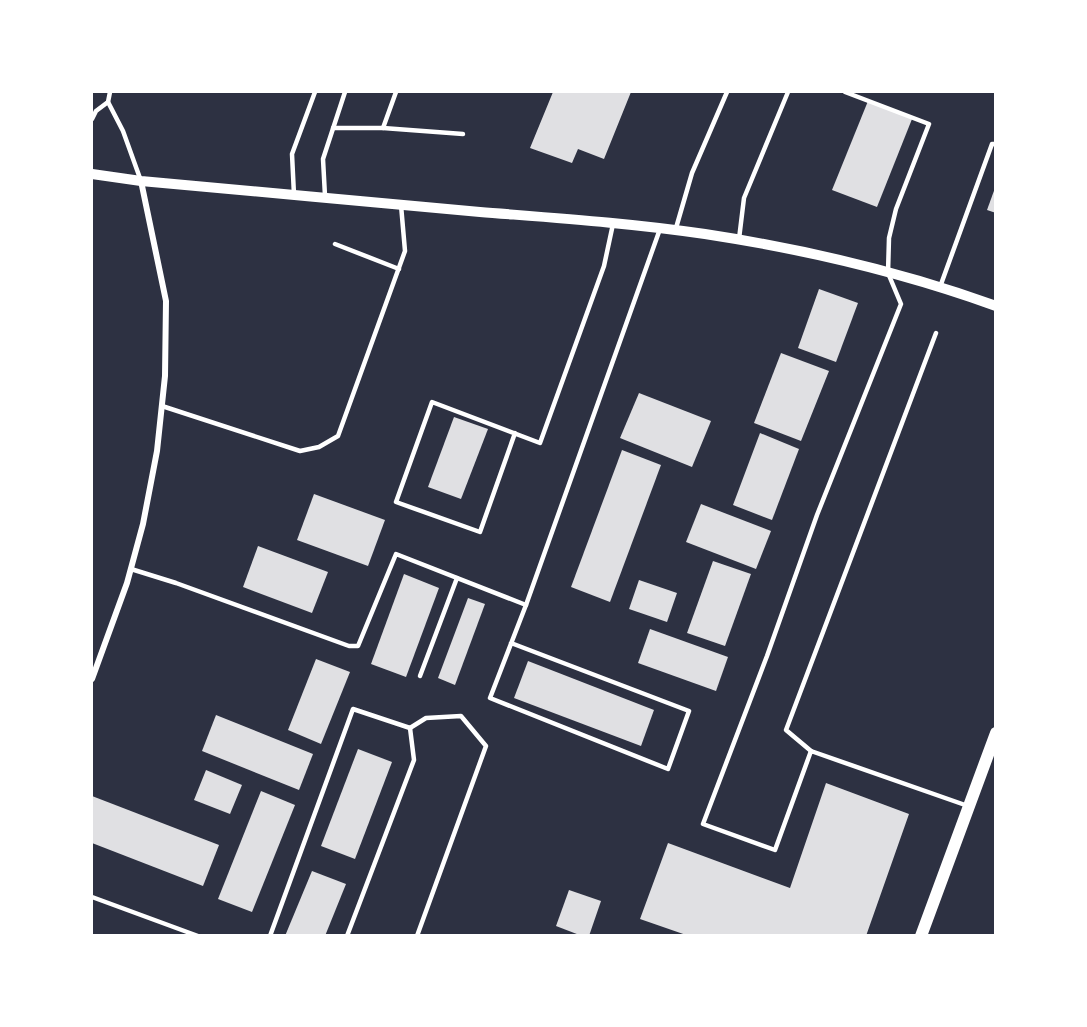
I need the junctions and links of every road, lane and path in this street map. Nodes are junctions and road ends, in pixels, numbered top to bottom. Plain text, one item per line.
1 (110, 92) edge
2 (315, 92) edge
3 (345, 92) edge
4 (396, 92) edge
5 (727, 92) edge
6 (788, 92) edge
7 (845, 92) edge
8 (108, 102) junction
9 (92, 119) edge
10 (333, 128) junction
11 (383, 128) junction
12 (463, 134) dead end
13 (994, 144) edge
14 (92, 174) edge
15 (141, 181) junction
16 (294, 195) junction
17 (325, 198) junction
18 (401, 205) junction
19 (613, 224) junction
20 (660, 229) junction
21 (675, 231) junction
22 (739, 240) junction
23 (335, 244) dead end
24 (399, 269) junction
25 (888, 273) junction
26 (940, 288) junction
27 (996, 306) edge
28 (936, 333) dead end
29 (162, 406) junction
30 (515, 433) junction
31 (130, 569) junction
32 (457, 578) junction
33 (526, 605) junction
34 (511, 643) junction
35 (420, 676) dead end
36 (92, 679) edge
37 (410, 728) junction
38 (996, 733) edge
39 (812, 751) junction
40 (969, 806) junction
41 (92, 897) edge
42 (198, 936) edge
43 (270, 936) edge
44 (347, 936) edge
45 (417, 936) edge
46 (921, 936) edge

1 - 8 lane
2 - 16 lane
3 - 10 lane
4 - 11 lane
5 - 21 lane
6 - 22 lane
7 - 25 lane
8 - 9 lane
8 - 15 lane
10 - 11 lane
10 - 17 lane
11 - 12 lane
13 - 26 lane
14 - 15 street
15 - 16 street
15 - 29 street
16 - 17 street
17 - 18 street
18 - 19 street
18 - 24 lane
19 - 20 street
19 - 30 lane
20 - 21 street
20 - 33 lane
21 - 22 street
22 - 25 street
23 - 24 lane
24 - 29 lane
25 - 26 street
25 - 39 lane
26 - 27 street
28 - 39 lane
29 - 31 street
30 - 30 lane
31 - 32 lane
31 - 36 street
32 - 33 lane
32 - 35 lane
33 - 34 lane
34 - 34 lane
37 - 43 lane
37 - 44 lane
37 - 45 lane
38 - 40 main road
39 - 40 lane
40 - 46 main road
41 - 42 lane

